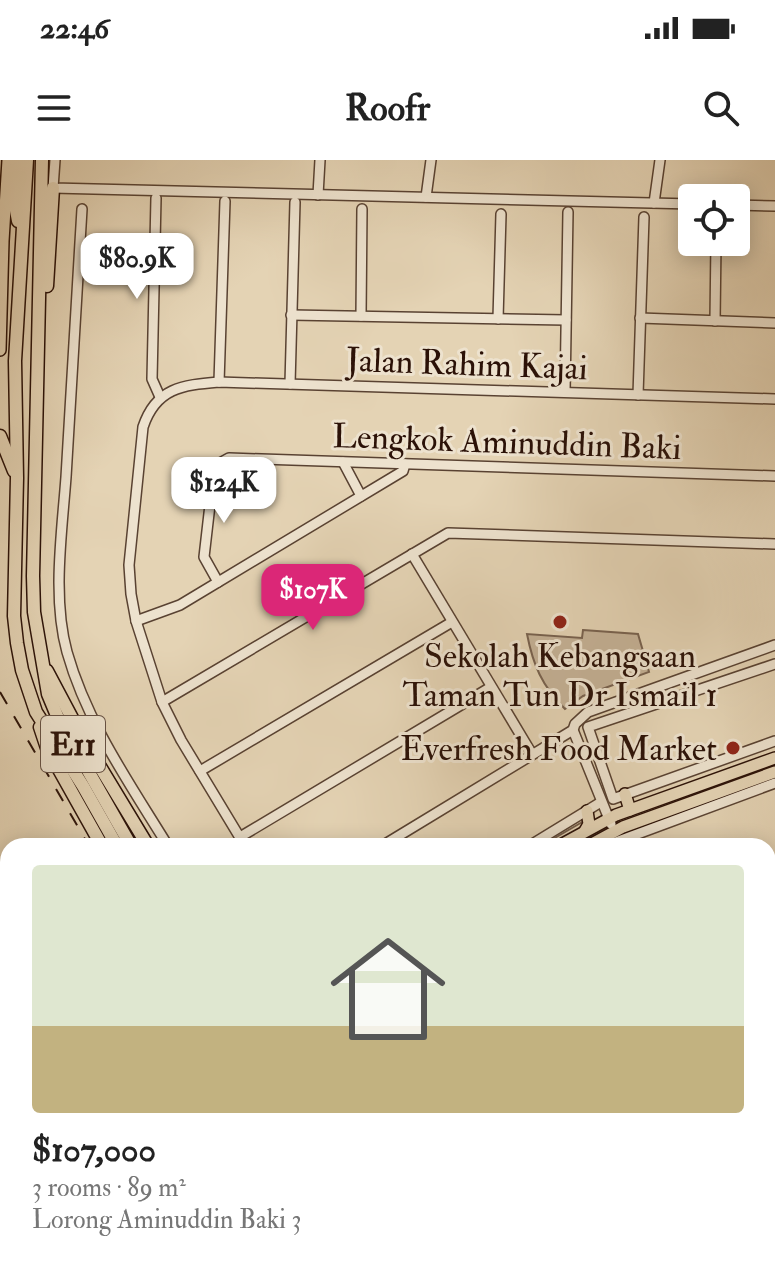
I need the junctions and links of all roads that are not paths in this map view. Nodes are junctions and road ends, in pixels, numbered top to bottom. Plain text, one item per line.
1 (8, 160) edge
2 (17, 160) edge
3 (27, 160) edge
4 (42, 160) edge
5 (55, 160) edge
6 (320, 160) edge
7 (431, 160) edge
8 (660, 160) edge
9 (53, 188) junction
10 (318, 195) junction
11 (426, 197) junction
12 (156, 198) dead end
13 (225, 201) dead end
14 (295, 202) dead end
15 (654, 203) junction
16 (678, 204) edge
17 (750, 205) edge
18 (775, 206) edge
19 (82, 209) dead end
20 (362, 209) dead end
21 (568, 212) dead end
22 (501, 214) dead end
23 (644, 217) dead end
24 (21, 241) junction
25 (716, 256) edge
26 (40, 312) junction
27 (291, 315) junction
28 (361, 316) junction
29 (640, 318) junction
30 (498, 319) junction
31 (566, 320) junction
32 (715, 321) junction
33 (775, 323) edge
34 (0, 350) edge
35 (219, 382) junction
36 (290, 384) junction
37 (565, 392) junction
38 (638, 395) junction
39 (160, 397) junction
40 (775, 399) edge
41 (0, 436) edge
42 (343, 462) junction
43 (405, 464) junction
44 (775, 476) edge
45 (17, 478) junction
46 (361, 496) junction
47 (775, 544) edge
48 (412, 554) junction
49 (218, 582) junction
50 (136, 621) junction
51 (452, 622) junction
52 (775, 645) edge
53 (775, 664) edge
54 (44, 665) junction
55 (491, 687) junction
56 (162, 702) junction
57 (36, 712) junction
58 (573, 730) junction
59 (775, 741) edge
60 (532, 754) junction
61 (775, 758) edge
62 (599, 759) junction
63 (587, 763) junction
64 (200, 771) junction
65 (774, 777) edge
66 (619, 796) junction
67 (601, 802) junction
68 (630, 810) junction
69 (587, 811) junction
70 (609, 819) junction
71 (109, 822) junction
72 (585, 831) junction
73 (614, 831) junction
74 (98, 838) edge
75 (114, 838) edge
76 (124, 838) edge
77 (143, 838) edge
78 (163, 838) edge
79 (241, 838) edge
80 (249, 838) edge
81 (395, 838) edge
82 (542, 838) edge
83 (573, 838) edge
84 (602, 838) edge
85 (622, 838) edge

1 - 34 main road
2 - 24 highway
3 - 24 highway, E11
4 - 26 highway, E11
5 - 9 street
6 - 10 street
7 - 11 street
8 - 15 street
9 - 10 street
9 - 26 highway
10 - 11 street
11 - 15 street
12 - 39 street
13 - 35 street
14 - 27 street
15 - 16 street
17 - 18 street
19 - 78 street
20 - 28 street
21 - 31 street
22 - 30 street
23 - 29 street
24 - 45 highway, E11
25 - 32 street
26 - 54 highway, E11
27 - 28 street
27 - 36 street
28 - 30 street
29 - 32 street
29 - 38 street
30 - 31 street
31 - 37 street
32 - 33 street
35 - 36 street, Jalan Rahim Kajai
35 - 39 street, Jalan Rahim Kajai
36 - 37 street, Jalan Rahim Kajai
37 - 38 street, Jalan Rahim Kajai
38 - 40 street, Jalan Rahim Kajai
39 - 50 street
41 - 45 highway
42 - 43 street, Lengkok Aminuddin Baki
42 - 46 street
42 - 49 street, Lengkok Aminuddin Baki
43 - 44 street, Lengkok Aminuddin Baki
43 - 46 street
45 - 57 highway, E11
46 - 49 street
47 - 48 street
48 - 51 street
48 - 56 street
49 - 50 street
50 - 56 street
51 - 55 street
51 - 64 street
52 - 58 street
53 - 62 street
54 - 71 highway, E11
54 - 77 highway
55 - 60 street
55 - 80 street
56 - 64 street
57 - 71 highway, E11
57 - 74 highway
58 - 60 street
58 - 63 street
59 - 66 street
60 - 81 street
61 - 68 main road
62 - 63 street
62 - 66 street
63 - 67 street
64 - 79 street
65 - 73 main road
65 - 85 street
66 - 68 main road
67 - 69 street
67 - 70 street
68 - 70 main road
69 - 72 main road
69 - 82 street
70 - 72 main road
70 - 73 street
71 - 75 highway, E11
71 - 76 highway, E11
72 - 83 main road
73 - 84 main road

